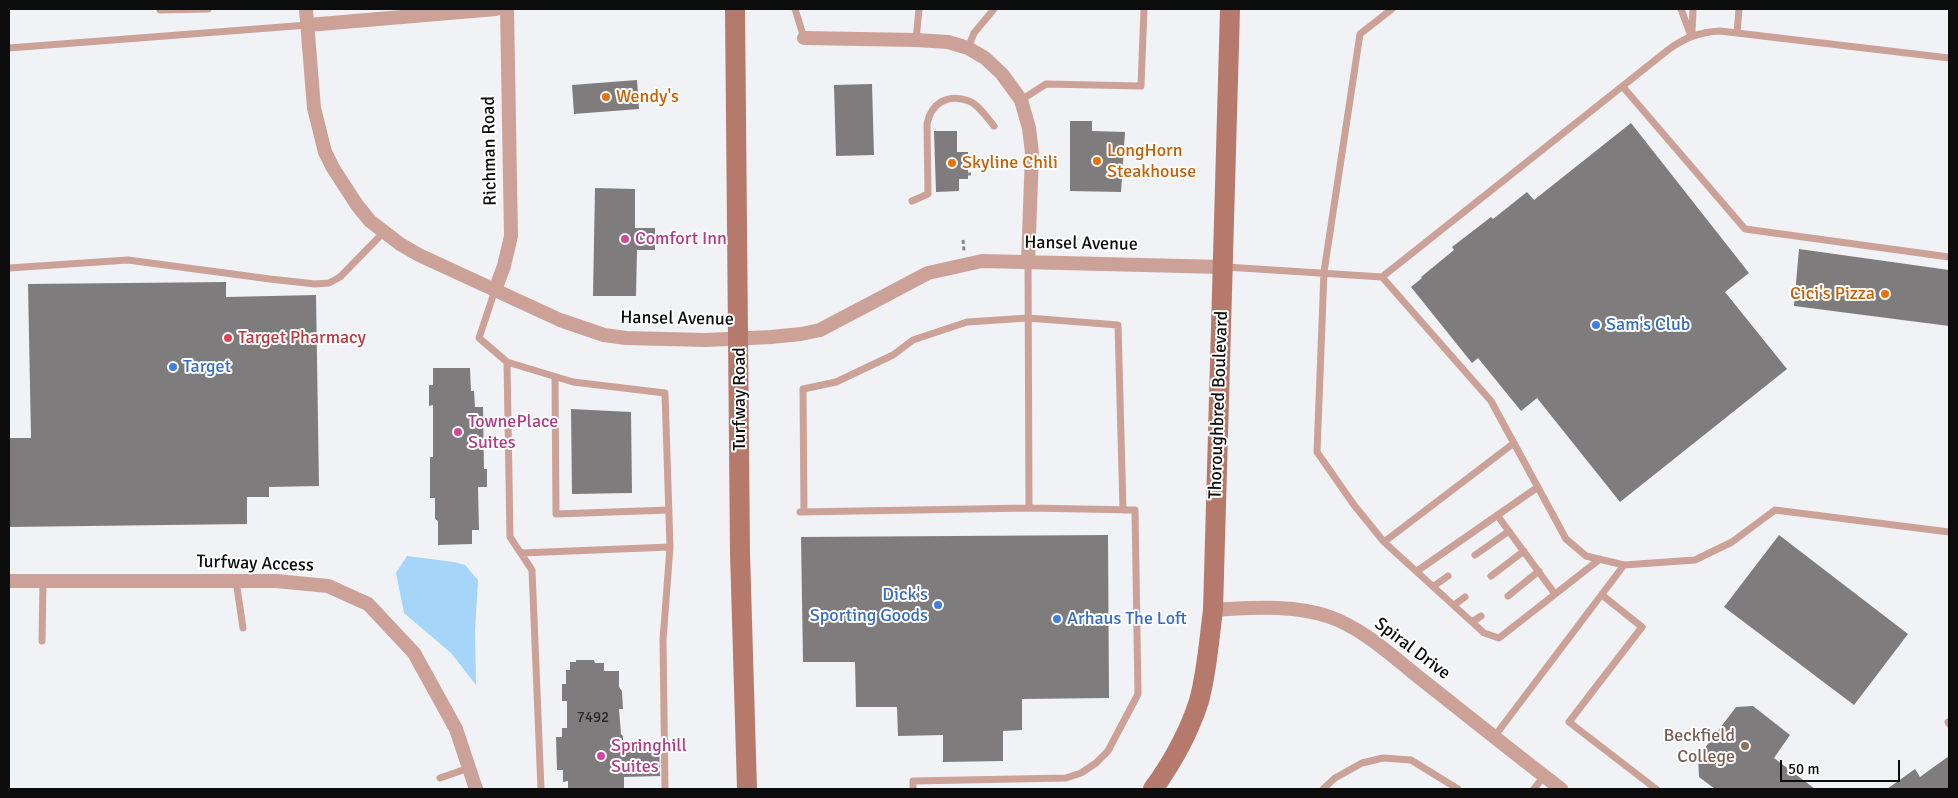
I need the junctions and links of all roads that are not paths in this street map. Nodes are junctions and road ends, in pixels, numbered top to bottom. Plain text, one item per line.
1 (208, 9) edge
2 (306, 9) edge
3 (496, 9) edge
4 (507, 9) edge
5 (735, 9) edge
6 (795, 9) edge
7 (919, 9) edge
8 (994, 9) edge
9 (1144, 9) edge
10 (1230, 9) edge
11 (1392, 9) edge
12 (1681, 9) edge
13 (1694, 9) edge
14 (1739, 9) edge
15 (160, 10) dead end
16 (308, 25) junction
17 (1737, 33) junction
18 (1691, 36) junction
19 (804, 38) joint
20 (916, 40) junction
21 (9, 48) edge
22 (968, 48) junction
23 (1949, 58) edge
24 (1623, 87) junction
25 (1021, 100) junction
26 (994, 126) dead end
27 (912, 201) dead end
28 (384, 232) junction
29 (1949, 256) edge
30 (1028, 262) junction
31 (1223, 267) junction
32 (9, 268) edge
33 (1324, 272) junction
34 (1382, 276) junction
35 (495, 290) junction
36 (1028, 318) junction
37 (739, 339) junction
38 (507, 362) junction
39 (555, 377) junction
40 (1514, 443) junction
41 (1538, 487) junction
42 (1028, 508) junction
43 (669, 510) junction
44 (1123, 510) junction
45 (1497, 515) junction
46 (1508, 531) junction
47 (1949, 532) edge
48 (1384, 542) junction
49 (670, 547) junction
50 (1524, 552) junction
51 (521, 553) junction
52 (1475, 556) dead end
53 (1600, 559) junction
54 (1624, 565) junction
55 (1417, 570) junction
56 (1539, 571) junction
57 (1448, 576) dead end
58 (1491, 576) dead end
59 (236, 581) junction
60 (9, 582) edge
61 (43, 582) junction
62 (1434, 586) junction
63 (1556, 594) junction
64 (1602, 595) junction
65 (1508, 596) dead end
66 (1465, 597) dead end
67 (1454, 605) junction
68 (1213, 610) junction
69 (1481, 616) dead end
70 (1472, 622) junction
71 (243, 628) dead end
72 (42, 641) dead end
73 (1494, 737) junction
74 (469, 768) junction
75 (1544, 776) junction
76 (440, 778) dead end
77 (476, 789) edge
78 (541, 789) edge
79 (665, 789) edge
80 (746, 789) edge
81 (913, 789) edge
82 (1153, 789) edge
83 (1324, 789) edge
84 (1458, 789) edge
85 (1534, 789) edge
86 (1562, 789) edge
87 (1656, 789) edge

1 - 15 lane
2 - 16 street, Hansel Avenue
3 - 16 street
4 - 35 street, Richman Road
5 - 37 main road, Turfway Road
6 - 19 lane
7 - 20 lane
8 - 22 lane
9 - 25 lane
10 - 31 main road, Thoroughbred Boulevard
11 - 33 lane
12 - 18 lane
13 - 18 lane
14 - 17 lane
16 - 21 lane
16 - 28 street, Hansel Avenue
17 - 18 lane
17 - 23 lane
18 - 24 lane
19 - 20 street
20 - 22 street
22 - 25 street
24 - 29 lane
24 - 34 lane
25 - 30 street
26 - 27 lane
28 - 32 lane
28 - 35 street, Hansel Avenue
30 - 31 street, Hansel Avenue
30 - 36 lane
30 - 37 street, Hansel Avenue
31 - 33 lane
31 - 68 main road, Thoroughbred Boulevard
33 - 34 lane
33 - 48 lane
34 - 40 lane
35 - 37 street, Hansel Avenue
35 - 38 lane
36 - 42 lane
36 - 42 lane
36 - 44 lane
37 - 80 main road, Turfway Road
38 - 39 lane
38 - 51 lane
39 - 43 lane
39 - 43 lane
40 - 41 lane
40 - 48 lane
41 - 45 lane
41 - 53 lane
42 - 44 lane
43 - 49 lane
44 - 81 lane
45 - 46 lane
45 - 55 lane
46 - 50 lane
46 - 52 lane
47 - 54 lane
48 - 55 lane
49 - 51 lane
49 - 79 lane
50 - 56 lane
50 - 58 lane
51 - 78 lane
53 - 54 lane
53 - 63 lane
54 - 64 lane
55 - 62 lane
56 - 63 lane
56 - 65 lane
57 - 62 lane
59 - 61 street, Turfway Access
59 - 71 lane
59 - 74 street, Turfway Access
60 - 61 street, Turfway Access
61 - 72 lane
62 - 67 lane
63 - 70 lane
64 - 73 lane
64 - 87 lane
66 - 67 lane
67 - 70 lane
68 - 73 street, Spiral Drive
68 - 82 main road, Thoroughbred Boulevard
69 - 70 lane
73 - 75 street, Spiral Drive
74 - 76 lane
74 - 77 street, Turfway Access
75 - 85 lane
75 - 86 street, Spiral Drive
83 - 84 lane

